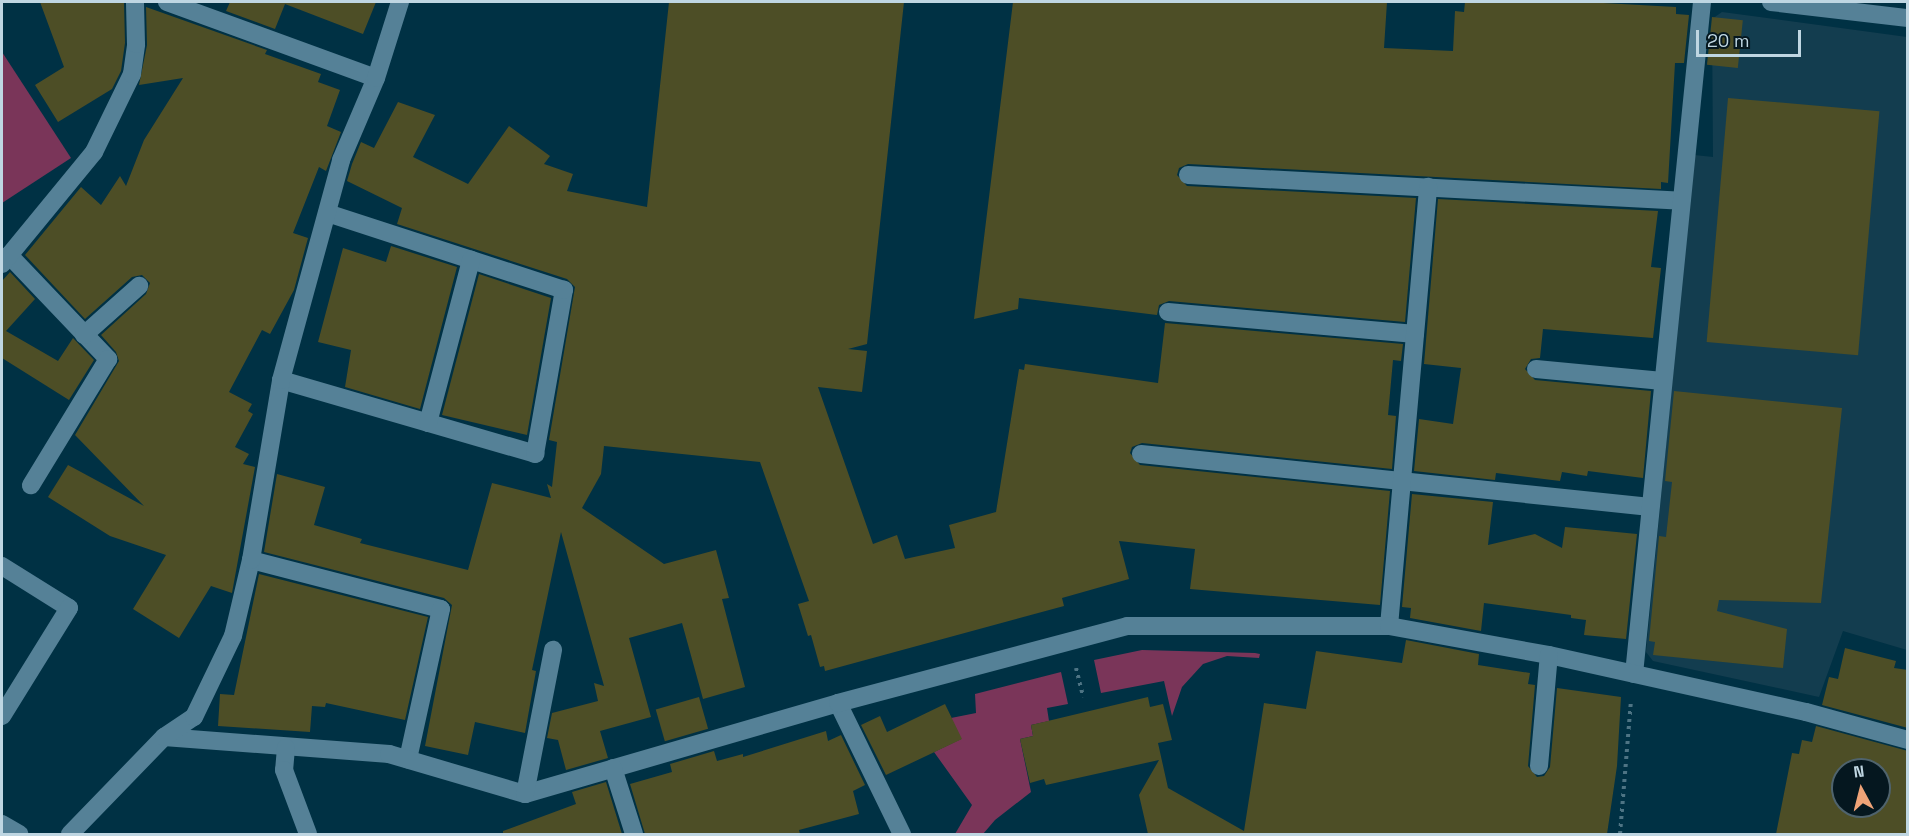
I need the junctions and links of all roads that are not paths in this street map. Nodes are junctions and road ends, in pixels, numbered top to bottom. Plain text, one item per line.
1 (135, 2) edge
2 (168, 2) edge
3 (400, 2) edge
4 (1702, 2) edge
5 (1771, 2) edge
6 (1889, 9) edge
7 (1908, 18) edge
8 (376, 78) junction
9 (1188, 175) dead end
10 (1428, 187) junction
11 (1681, 201) junction
12 (327, 213) junction
13 (5, 260) edge
14 (471, 260) junction
15 (139, 286) dead end
16 (1168, 312) dead end
17 (1415, 334) junction
18 (84, 335) junction
19 (1536, 369) dead end
20 (281, 380) junction
21 (1662, 381) junction
22 (428, 423) junction
23 (1141, 454) dead end
24 (1402, 480) junction
25 (31, 485) dead end
26 (1650, 507) junction
27 (251, 560) junction
28 (2, 566) edge
29 (1389, 626) junction
30 (553, 650) dead end
31 (1549, 655) junction
32 (1634, 674) junction
33 (838, 703) junction
34 (2, 716) edge
35 (164, 737) junction
36 (1908, 740) edge
37 (286, 748) junction
38 (408, 759) junction
39 (1539, 766) dead end
40 (612, 768) junction
41 (525, 794) junction
42 (2, 824) edge
43 (19, 834) edge
44 (70, 834) edge
45 (308, 834) edge
46 (634, 834) edge
47 (902, 834) edge

1 - 13 street
2 - 8 street
3 - 8 street
4 - 11 street
5 - 6 street
6 - 7 street
8 - 12 street
9 - 10 street
10 - 11 street
10 - 17 street
11 - 21 street
12 - 14 street
12 - 20 street
13 - 18 street
14 - 22 street
14 - 22 street
15 - 18 street
16 - 17 street
17 - 24 street
18 - 25 street
19 - 21 street
20 - 22 street
20 - 27 street
21 - 26 street
23 - 24 street
24 - 26 street
24 - 29 street
26 - 32 street
27 - 35 street
27 - 38 street
28 - 34 street
29 - 31 street
29 - 33 street
30 - 41 street
31 - 32 street
31 - 39 street
32 - 36 street
33 - 40 street
33 - 47 street
35 - 37 street
35 - 44 street
37 - 38 street
37 - 45 street
38 - 41 street
40 - 41 street
40 - 46 street
42 - 43 street

